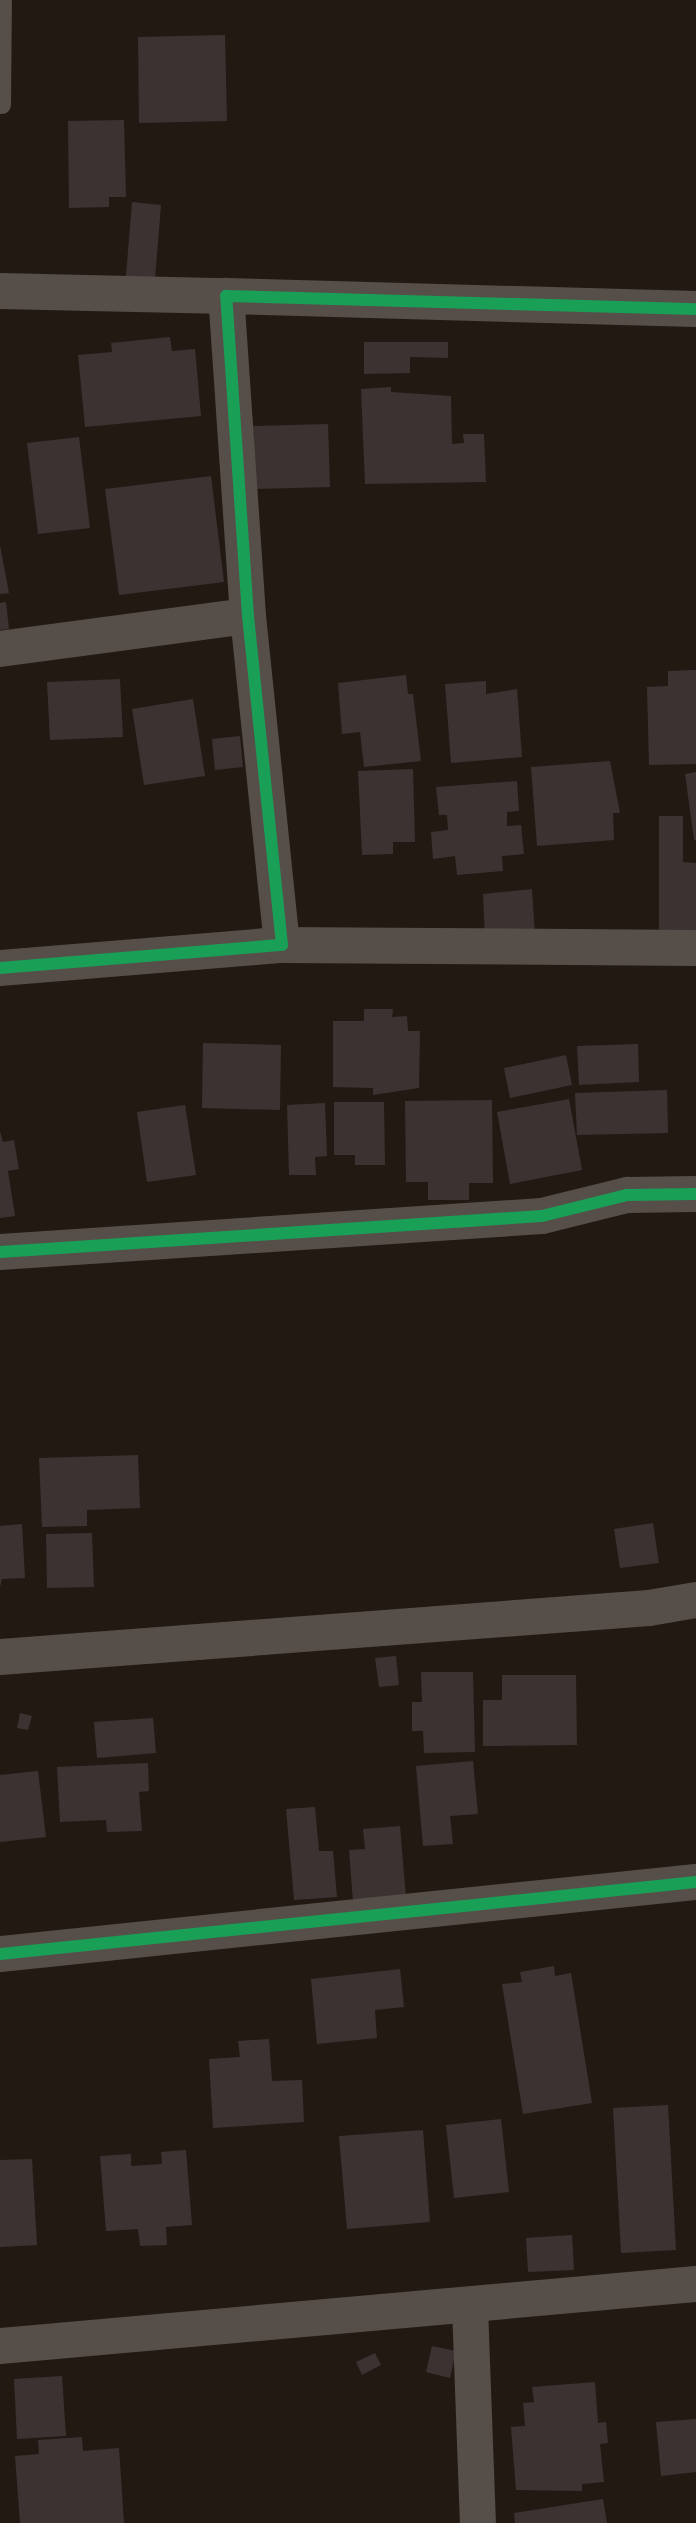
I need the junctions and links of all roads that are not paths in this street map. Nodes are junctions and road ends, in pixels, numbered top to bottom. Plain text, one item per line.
1 (3, 0) edge
2 (2, 105) dead end
3 (0, 291) edge
4 (226, 296) junction
5 (696, 309) edge
6 (248, 616) junction
7 (0, 649) edge
8 (282, 945) junction
9 (696, 948) edge
10 (0, 968) edge
11 (696, 1194) edge
12 (0, 1252) edge
13 (696, 1600) edge
14 (0, 1657) edge
15 (696, 1882) edge
16 (0, 1954) edge
17 (696, 2284) edge
18 (470, 2307) junction
19 (0, 2346) edge
20 (478, 2523) edge

1 - 2 lane
3 - 4 street
4 - 5 street
4 - 6 street
6 - 7 street
6 - 8 street
8 - 9 street
8 - 10 street
11 - 12 street
13 - 14 street
15 - 16 street
17 - 18 street
18 - 19 street
18 - 20 street

